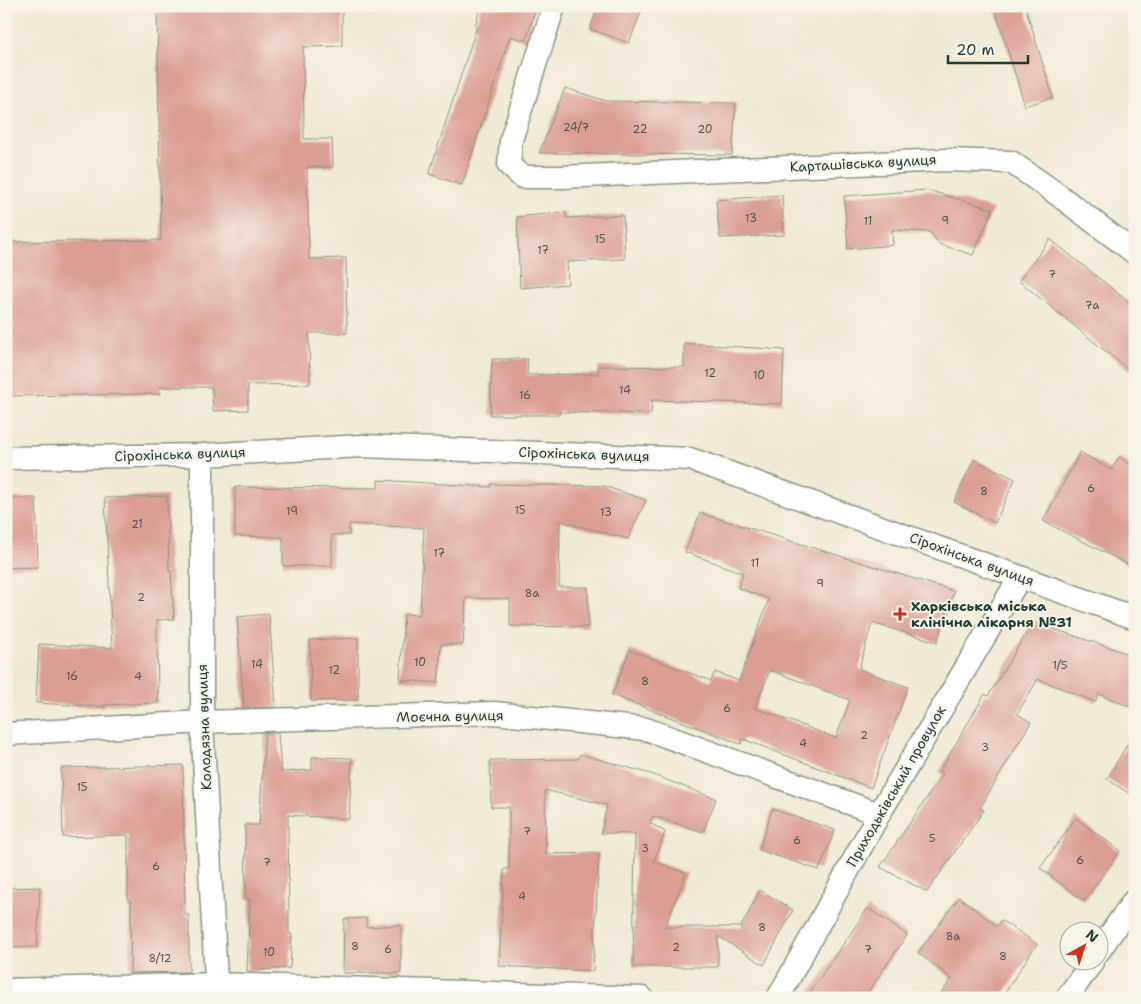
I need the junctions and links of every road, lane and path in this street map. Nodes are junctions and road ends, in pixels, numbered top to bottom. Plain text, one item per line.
1 (554, 6) edge
2 (1135, 253) edge
3 (202, 455) junction
4 (6, 458) edge
5 (1020, 577) junction
6 (1135, 618) edge
7 (202, 722) junction
8 (6, 734) edge
9 (879, 814) junction
10 (1135, 899) edge
11 (1108, 938) edge
12 (1085, 972) edge
13 (6, 990) edge
14 (217, 991) edge
15 (642, 998) edge
16 (778, 998) edge
17 (1067, 998) edge

1 - 2 street, Карташівська вулиця
3 - 4 street, Сірохінська вулиця
3 - 5 street, Сірохінська вулиця
3 - 7 street, Колодязна вулиця
5 - 6 street, Сірохінська вулиця
5 - 9 street, Приходьківський провулок
7 - 8 street, Моєчна вулиця
7 - 9 street, Моєчна вулиця
7 - 14 street, Колодязна вулиця
9 - 16 street, Приходьківський провулок
10 - 11 street
12 - 17 street
13 - 14 street
14 - 15 street

